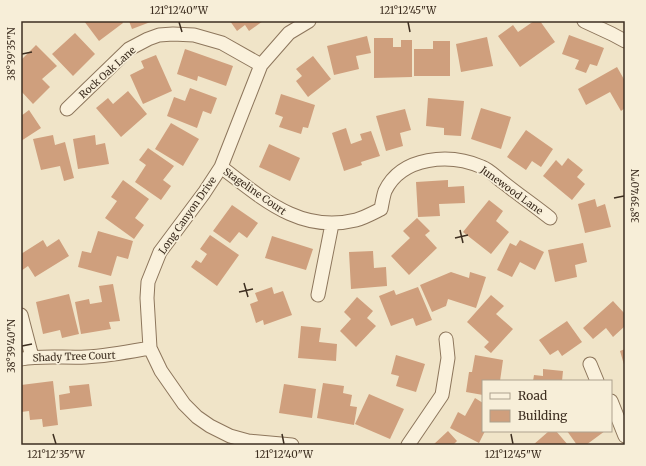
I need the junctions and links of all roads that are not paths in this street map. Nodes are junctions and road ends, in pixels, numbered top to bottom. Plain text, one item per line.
1 (309, 21) edge
2 (584, 21) edge
3 (625, 41) edge
4 (261, 64) junction
5 (67, 109) dead end
6 (221, 167) junction
7 (381, 209) joint
8 (550, 218) dead end
9 (332, 224) junction
10 (318, 295) dead end
11 (21, 314) edge
12 (446, 339) dead end
13 (150, 348) junction
14 (27, 358) edge
15 (590, 364) dead end
16 (597, 380) edge
17 (612, 404) edge
18 (625, 436) edge
19 (288, 445) edge
20 (408, 445) edge

1 - 4 street, Long Canyon Drive
2 - 3 street
4 - 5 street, Rock Oak Lane
4 - 6 street, Long Canyon Drive
6 - 9 street, Stageline Court
6 - 13 street, Long Canyon Drive
7 - 8 street, Junewood Lane
7 - 9 street, Stageline Court
9 - 10 street
11 - 14 street
12 - 20 street
13 - 14 street, Shady Tree Court
13 - 19 street, Long Canyon Drive
15 - 16 street
17 - 18 street

